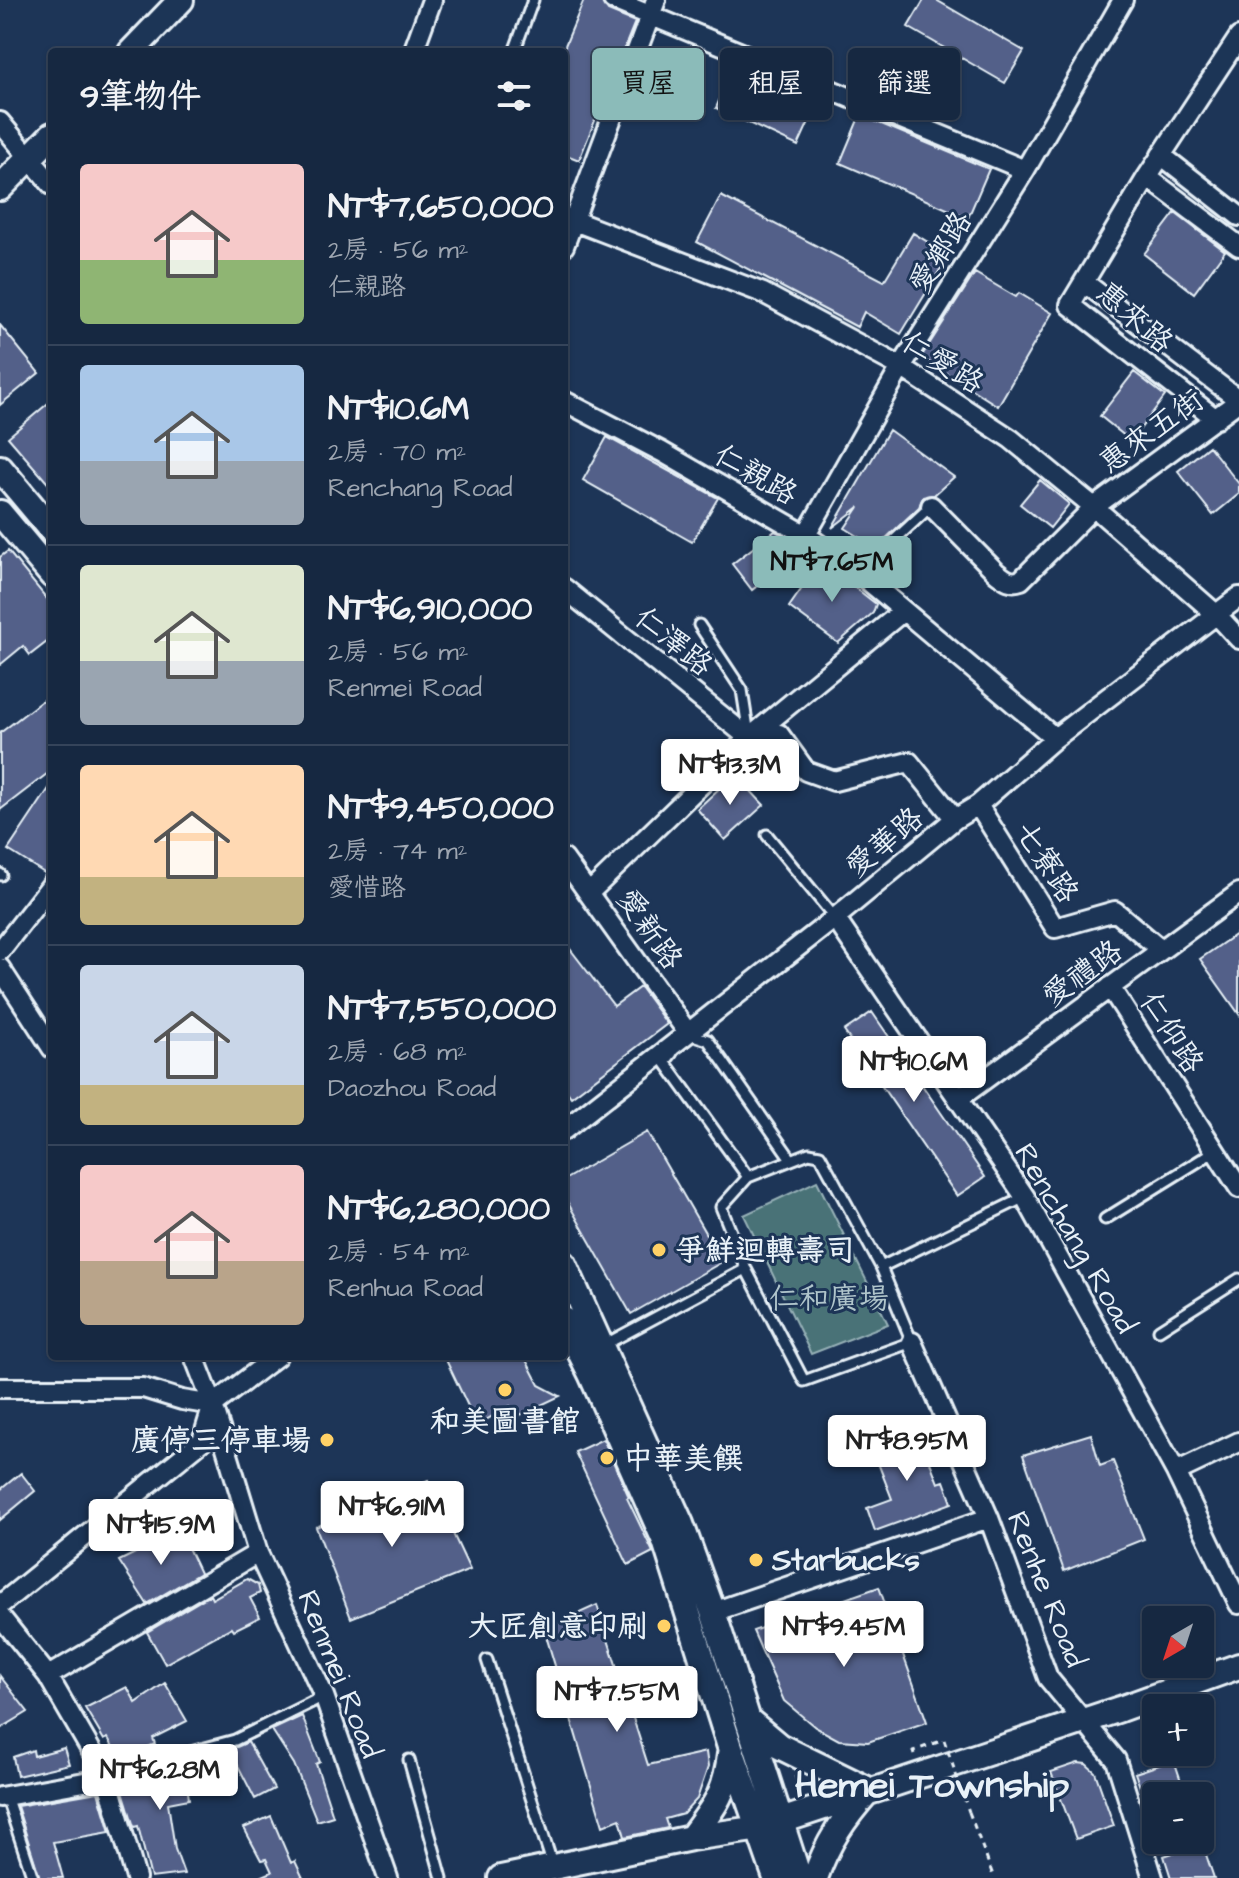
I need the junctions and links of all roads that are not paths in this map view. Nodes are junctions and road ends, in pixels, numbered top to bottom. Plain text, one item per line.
1 (181, 0) edge
2 (432, 0) edge
3 (533, 0) edge
4 (613, 0) edge
5 (1123, 0) edge
6 (653, 8) edge
7 (1237, 44) edge
8 (135, 48) edge
9 (414, 48) edge
10 (515, 48) edge
11 (0, 122) edge
12 (48, 139) edge
13 (1161, 155) junction
14 (30, 158) junction
15 (1025, 170) junction
16 (1147, 177) junction
17 (48, 180) edge
18 (0, 188) edge
19 (1239, 216) edge
20 (569, 219) edge
21 (1239, 246) edge
22 (1085, 283) junction
23 (901, 367) junction
24 (1239, 400) edge
25 (568, 403) edge
26 (1216, 419) junction
27 (0, 468) edge
28 (931, 506) joint
29 (1094, 507) junction
30 (48, 525) edge
31 (7, 527) edge
32 (806, 535) junction
33 (48, 571) edge
34 (859, 573) junction
35 (568, 591) edge
36 (1239, 597) edge
37 (902, 612) junction
38 (1217, 615) junction
39 (699, 625) dead end
40 (1239, 639) edge
41 (749, 738) junction
42 (1055, 738) junction
43 (978, 805) junction
44 (955, 819) junction
45 (767, 835) dead end
46 (568, 864) edge
47 (48, 889) edge
48 (590, 892) junction
49 (1239, 893) edge
50 (835, 918) junction
51 (1161, 950) junction
52 (0, 951) edge
53 (0, 968) edge
54 (1110, 987) junction
55 (688, 1033) junction
56 (48, 1042) edge
57 (958, 1099) junction
58 (568, 1127) edge
59 (1215, 1151) junction
60 (791, 1159) junction
61 (748, 1177) junction
62 (1239, 1188) edge
63 (1025, 1197) junction
64 (1105, 1219) dead end
65 (881, 1267) junction
66 (746, 1269) junction
67 (568, 1273) edge
68 (1239, 1279) edge
69 (568, 1328) edge
70 (1159, 1330) dead end
71 (912, 1342) junction
72 (601, 1346) junction
73 (196, 1360) edge
74 (272, 1360) edge
75 (0, 1388) edge
76 (213, 1405) junction
77 (1239, 1442) edge
78 (1176, 1472) junction
79 (989, 1518) junction
80 (258, 1553) junction
81 (1239, 1604) edge
82 (0, 1605) edge
83 (713, 1612) junction
84 (0, 1616) edge
85 (487, 1660) dead end
86 (1239, 1666) edge
87 (48, 1676) junction
88 (324, 1696) junction
89 (748, 1720) junction
90 (1081, 1720) junction
91 (730, 1747) junction
92 (409, 1760) dead end
93 (107, 1778) junction
94 (869, 1790) junction
95 (2, 1792) edge
96 (770, 1825) junction
97 (691, 1838) junction
98 (553, 1867) junction
99 (33, 1878) edge
100 (136, 1878) edge
101 (388, 1878) edge
102 (442, 1878) edge
103 (501, 1878) edge
104 (776, 1878) edge
105 (799, 1878) edge
106 (815, 1878) edge
107 (1153, 1878) edge

1 - 8 main road
2 - 9 street
3 - 10 lane
4 - 6 street
5 - 15 street, 愛鄉路
6 - 15 street
6 - 20 street
7 - 13 street
11 - 14 street
12 - 14 main road
13 - 16 street
13 - 19 street
14 - 17 street
14 - 18 main road
15 - 23 street, 愛鄉路
16 - 21 street
16 - 22 street
20 - 23 street, 仁愛路
22 - 24 street, 惠來路
22 - 26 street, 惠來路
23 - 29 street, 仁愛路
23 - 32 street, 愛鄉路
24 - 26 street, 惠來五街
25 - 32 street, 仁親路
26 - 29 street, 惠來五街
27 - 30 main road
28 - 29 street, 惠來五街
28 - 34 lane
29 - 38 street, 仁愛路
31 - 33 main road
32 - 34 street, 仁親路
34 - 37 street, 仁親路
35 - 41 street, 仁澤路
36 - 38 street, 愛華路
37 - 41 street
37 - 42 street, 仁親路
38 - 40 street, 仁愛路
38 - 42 street, 愛華路
39 - 41 lane
41 - 44 street
41 - 48 street
42 - 43 street, 愛華路
43 - 44 street, 愛華路
43 - 51 street, 七寮路
44 - 50 street, 愛華路
45 - 50 lane
46 - 48 street, 愛新路
47 - 52 street
48 - 55 street, 愛新路
49 - 51 street, 愛禮路
50 - 55 street, 愛華路
50 - 57 street, Renchang Road
51 - 54 street, 愛禮路
53 - 56 street
54 - 57 street, 愛禮路
54 - 59 street, 仁仰路
55 - 58 street, 愛華路
55 - 60 lane
55 - 61 lane
57 - 63 street, Renchang Road
59 - 62 street, 仁仰路
59 - 64 lane
60 - 61 lane
60 - 65 lane
61 - 66 lane
63 - 65 lane
63 - 78 street, Renchang Road
65 - 71 lane
66 - 71 lane
66 - 72 lane
67 - 72 main road
68 - 70 lane
69 - 91 main road
71 - 79 street, Renhe Road
72 - 83 main road
73 - 76 street, Renmei Road
74 - 76 street
75 - 76 street
76 - 80 street, Renmei Road
76 - 82 street
77 - 78 street
78 - 81 street, Renchang Road
79 - 83 street
79 - 90 street, Renhe Road
80 - 87 street
80 - 88 street, Renmei Road
83 - 89 main road
84 - 87 street
85 - 98 lane
86 - 90 main road
87 - 93 street
88 - 93 lane
88 - 101 street, Renmei Road
89 - 94 main road
89 - 96 main road
90 - 94 main road
90 - 107 street, Renhe Road
91 - 96 main road
91 - 97 main road
92 - 102 lane
93 - 95 street
93 - 100 street
94 - 96 main road
94 - 106 main road
95 - 99 lane
96 - 97 main road
96 - 104 main road
96 - 105 main road
97 - 98 main road
98 - 103 main road

